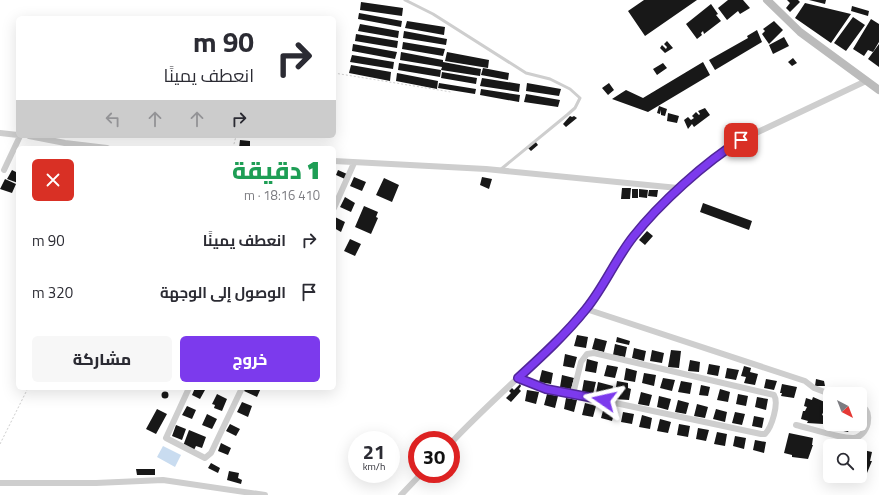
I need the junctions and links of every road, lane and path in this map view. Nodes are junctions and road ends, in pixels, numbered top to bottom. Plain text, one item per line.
1 (405, 0) edge
2 (767, 0) edge
3 (336, 73) edge
4 (866, 81) junction
5 (879, 90) edge
6 (451, 92) dead end
7 (0, 133) edge
8 (16, 135) edge
9 (18, 138) edge
10 (40, 138) edge
11 (90, 146) edge
12 (336, 161) edge
13 (354, 163) junction
14 (4, 170) dead end
15 (500, 170) junction
16 (678, 188) junction
17 (336, 203) edge
18 (586, 309) junction
19 (518, 378) junction
20 (27, 390) edge
21 (187, 390) edge
22 (241, 390) edge
23 (823, 391) edge
24 (573, 394) junction
25 (867, 411) edge
26 (867, 423) edge
27 (796, 425) dead end
28 (864, 431) edge
29 (460, 434) edge
30 (0, 444) edge
31 (0, 483) edge
32 (412, 483) edge
33 (265, 495) edge
34 (401, 495) edge

1 - 15 lane
2 - 4 street
3 - 6 path
4 - 5 street
4 - 16 street
7 - 8 street
9 - 14 street
10 - 11 street
12 - 13 street
13 - 15 street
13 - 17 street
15 - 16 street
16 - 18 street
18 - 19 street
18 - 23 street
19 - 24 street
19 - 29 street
20 - 30 path
21 - 22 street
24 - 24 street
25 - 26 street
27 - 28 street
31 - 33 street
32 - 34 street

